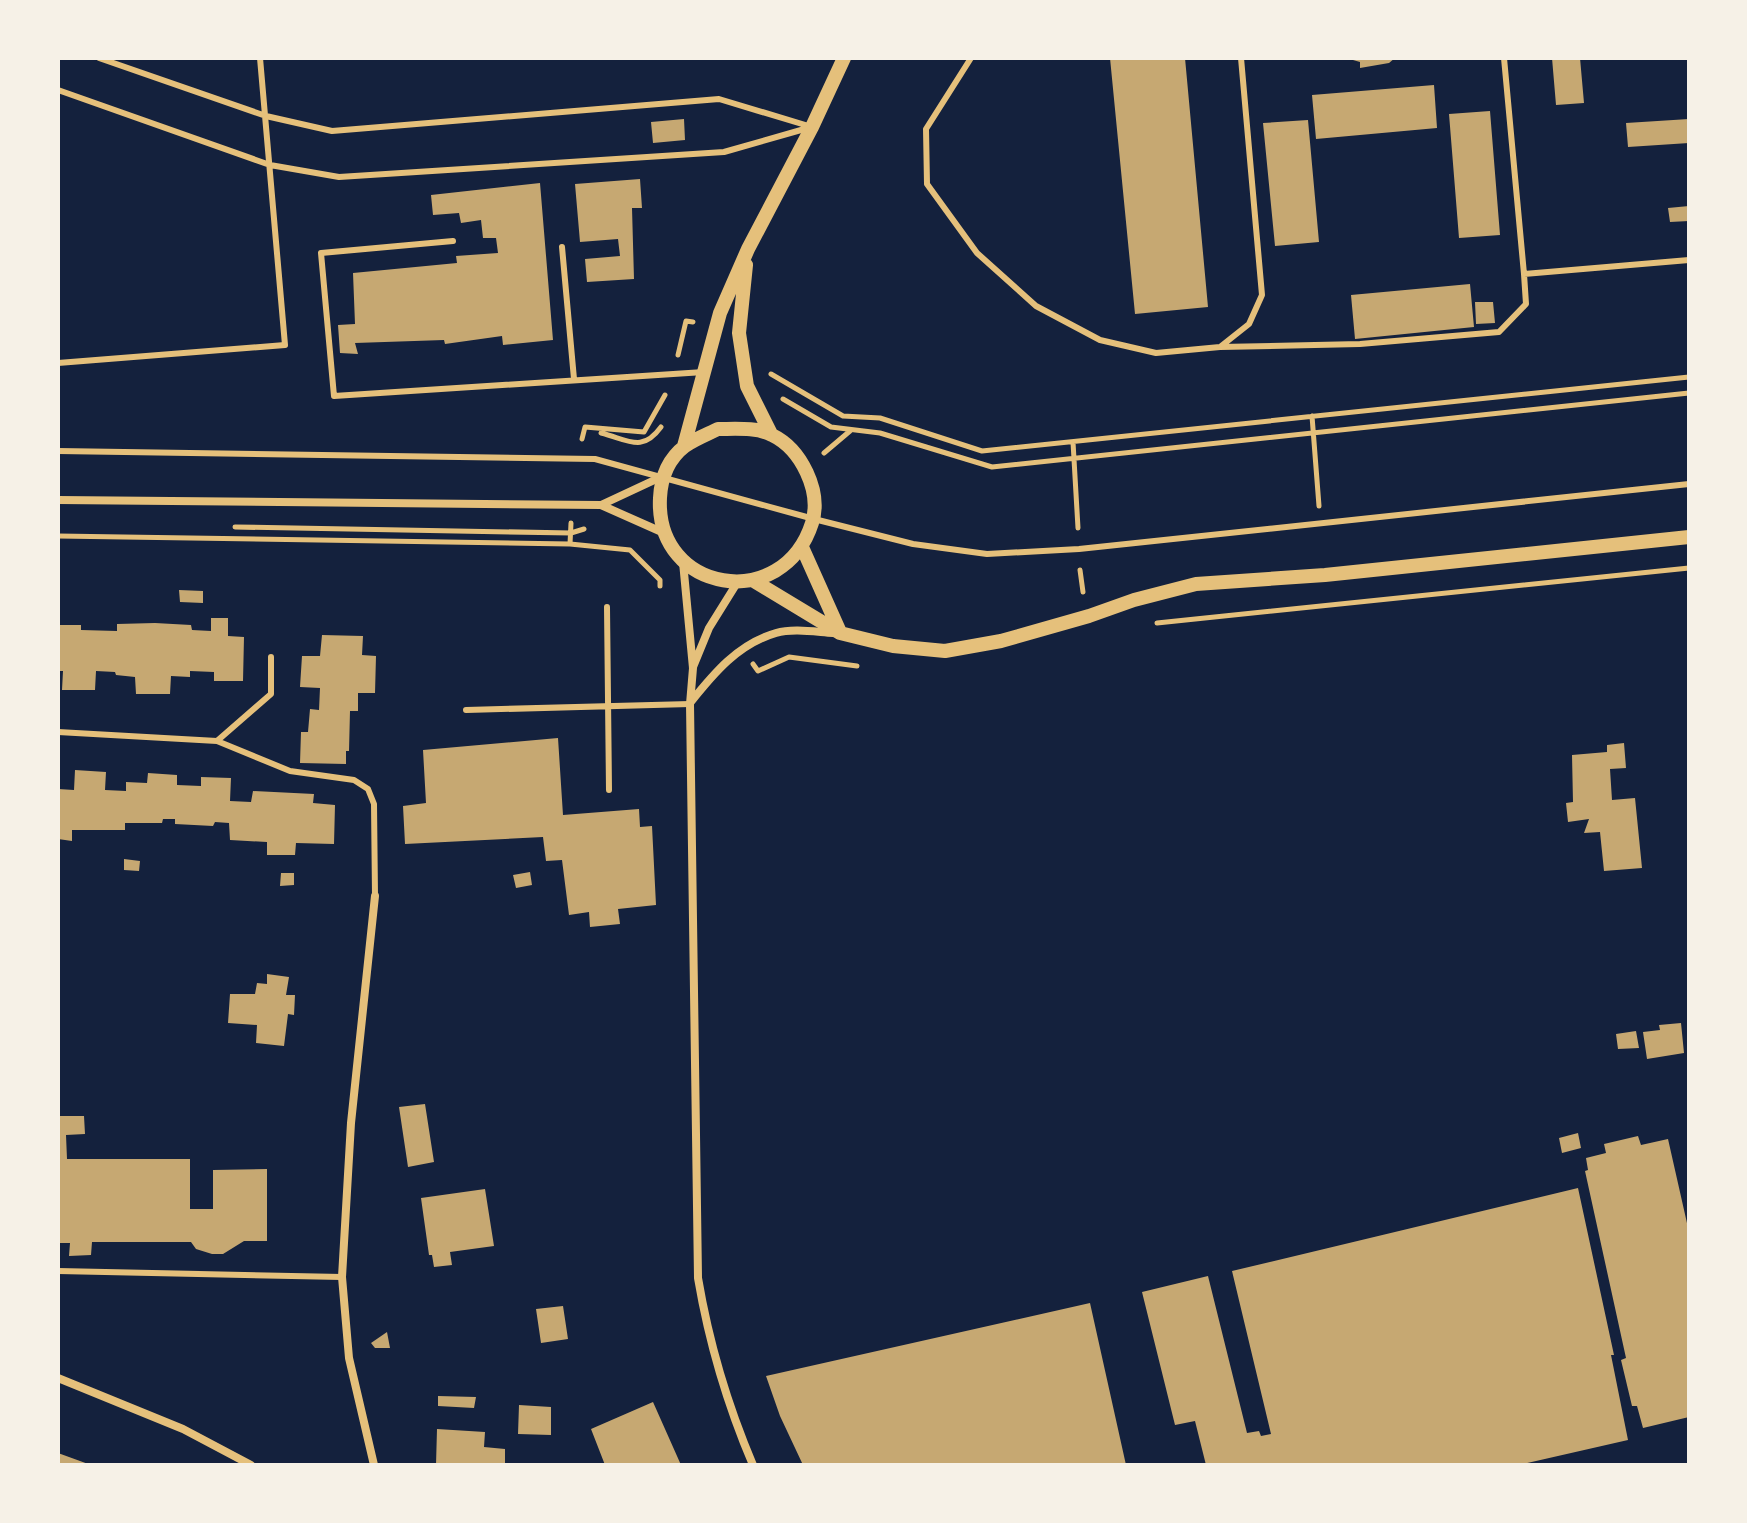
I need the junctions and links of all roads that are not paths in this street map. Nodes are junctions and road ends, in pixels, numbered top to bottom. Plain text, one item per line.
1 (99, 58) edge
2 (260, 58) edge
3 (844, 58) edge
4 (971, 58) edge
5 (1241, 58) edge
6 (1504, 58) edge
7 (58, 90) edge
8 (266, 116) junction
9 (812, 127) junction
10 (270, 165) junction
11 (453, 241) dead end
12 (562, 247) dead end
13 (748, 249) junction
14 (1689, 260) edge
15 (1524, 274) junction
16 (1220, 347) junction
17 (58, 363) edge
18 (704, 372) junction
19 (574, 379) junction
20 (771, 434) junction
21 (684, 446) junction
22 (58, 451) edge
23 (661, 477) junction
24 (1689, 484) edge
25 (58, 500) edge
26 (601, 505) junction
27 (814, 519) junction
28 (664, 533) junction
29 (1689, 537) edge
30 (802, 547) junction
31 (683, 562) junction
32 (754, 581) junction
33 (737, 583) junction
34 (607, 607) dead end
35 (840, 633) junction
36 (271, 657) dead end
37 (693, 668) junction
38 (690, 704) junction
39 (609, 705) junction
40 (466, 710) dead end
41 (58, 732) edge
42 (217, 741) junction
43 (609, 790) dead end
44 (375, 896) joint
45 (58, 1271) edge
46 (342, 1277) junction
47 (58, 1378) edge
48 (251, 1465) edge
49 (374, 1465) edge
50 (753, 1465) edge

1 - 8 lane
2 - 8 lane
3 - 9 street
4 - 16 lane
5 - 16 lane
6 - 15 lane
7 - 10 lane
8 - 9 lane
8 - 10 lane
9 - 10 lane
9 - 13 street
10 - 17 lane
11 - 19 lane
12 - 19 lane
13 - 18 street
13 - 20 street
14 - 15 lane
15 - 16 lane
18 - 19 lane
18 - 21 street
20 - 21 street
20 - 27 street
21 - 23 street
22 - 23 lane
23 - 26 street
23 - 27 lane
23 - 28 street
24 - 27 lane
25 - 26 street
26 - 28 street
27 - 30 street
28 - 31 street
29 - 35 street
30 - 32 street
30 - 35 street
31 - 33 street
31 - 37 street
32 - 33 street
32 - 35 street
33 - 37 street
34 - 39 lane
35 - 38 street
36 - 42 lane
37 - 38 street
38 - 39 lane
38 - 50 street
39 - 40 lane
39 - 43 lane
41 - 42 lane
42 - 44 lane
44 - 46 street
45 - 46 lane
46 - 49 street
47 - 48 street

